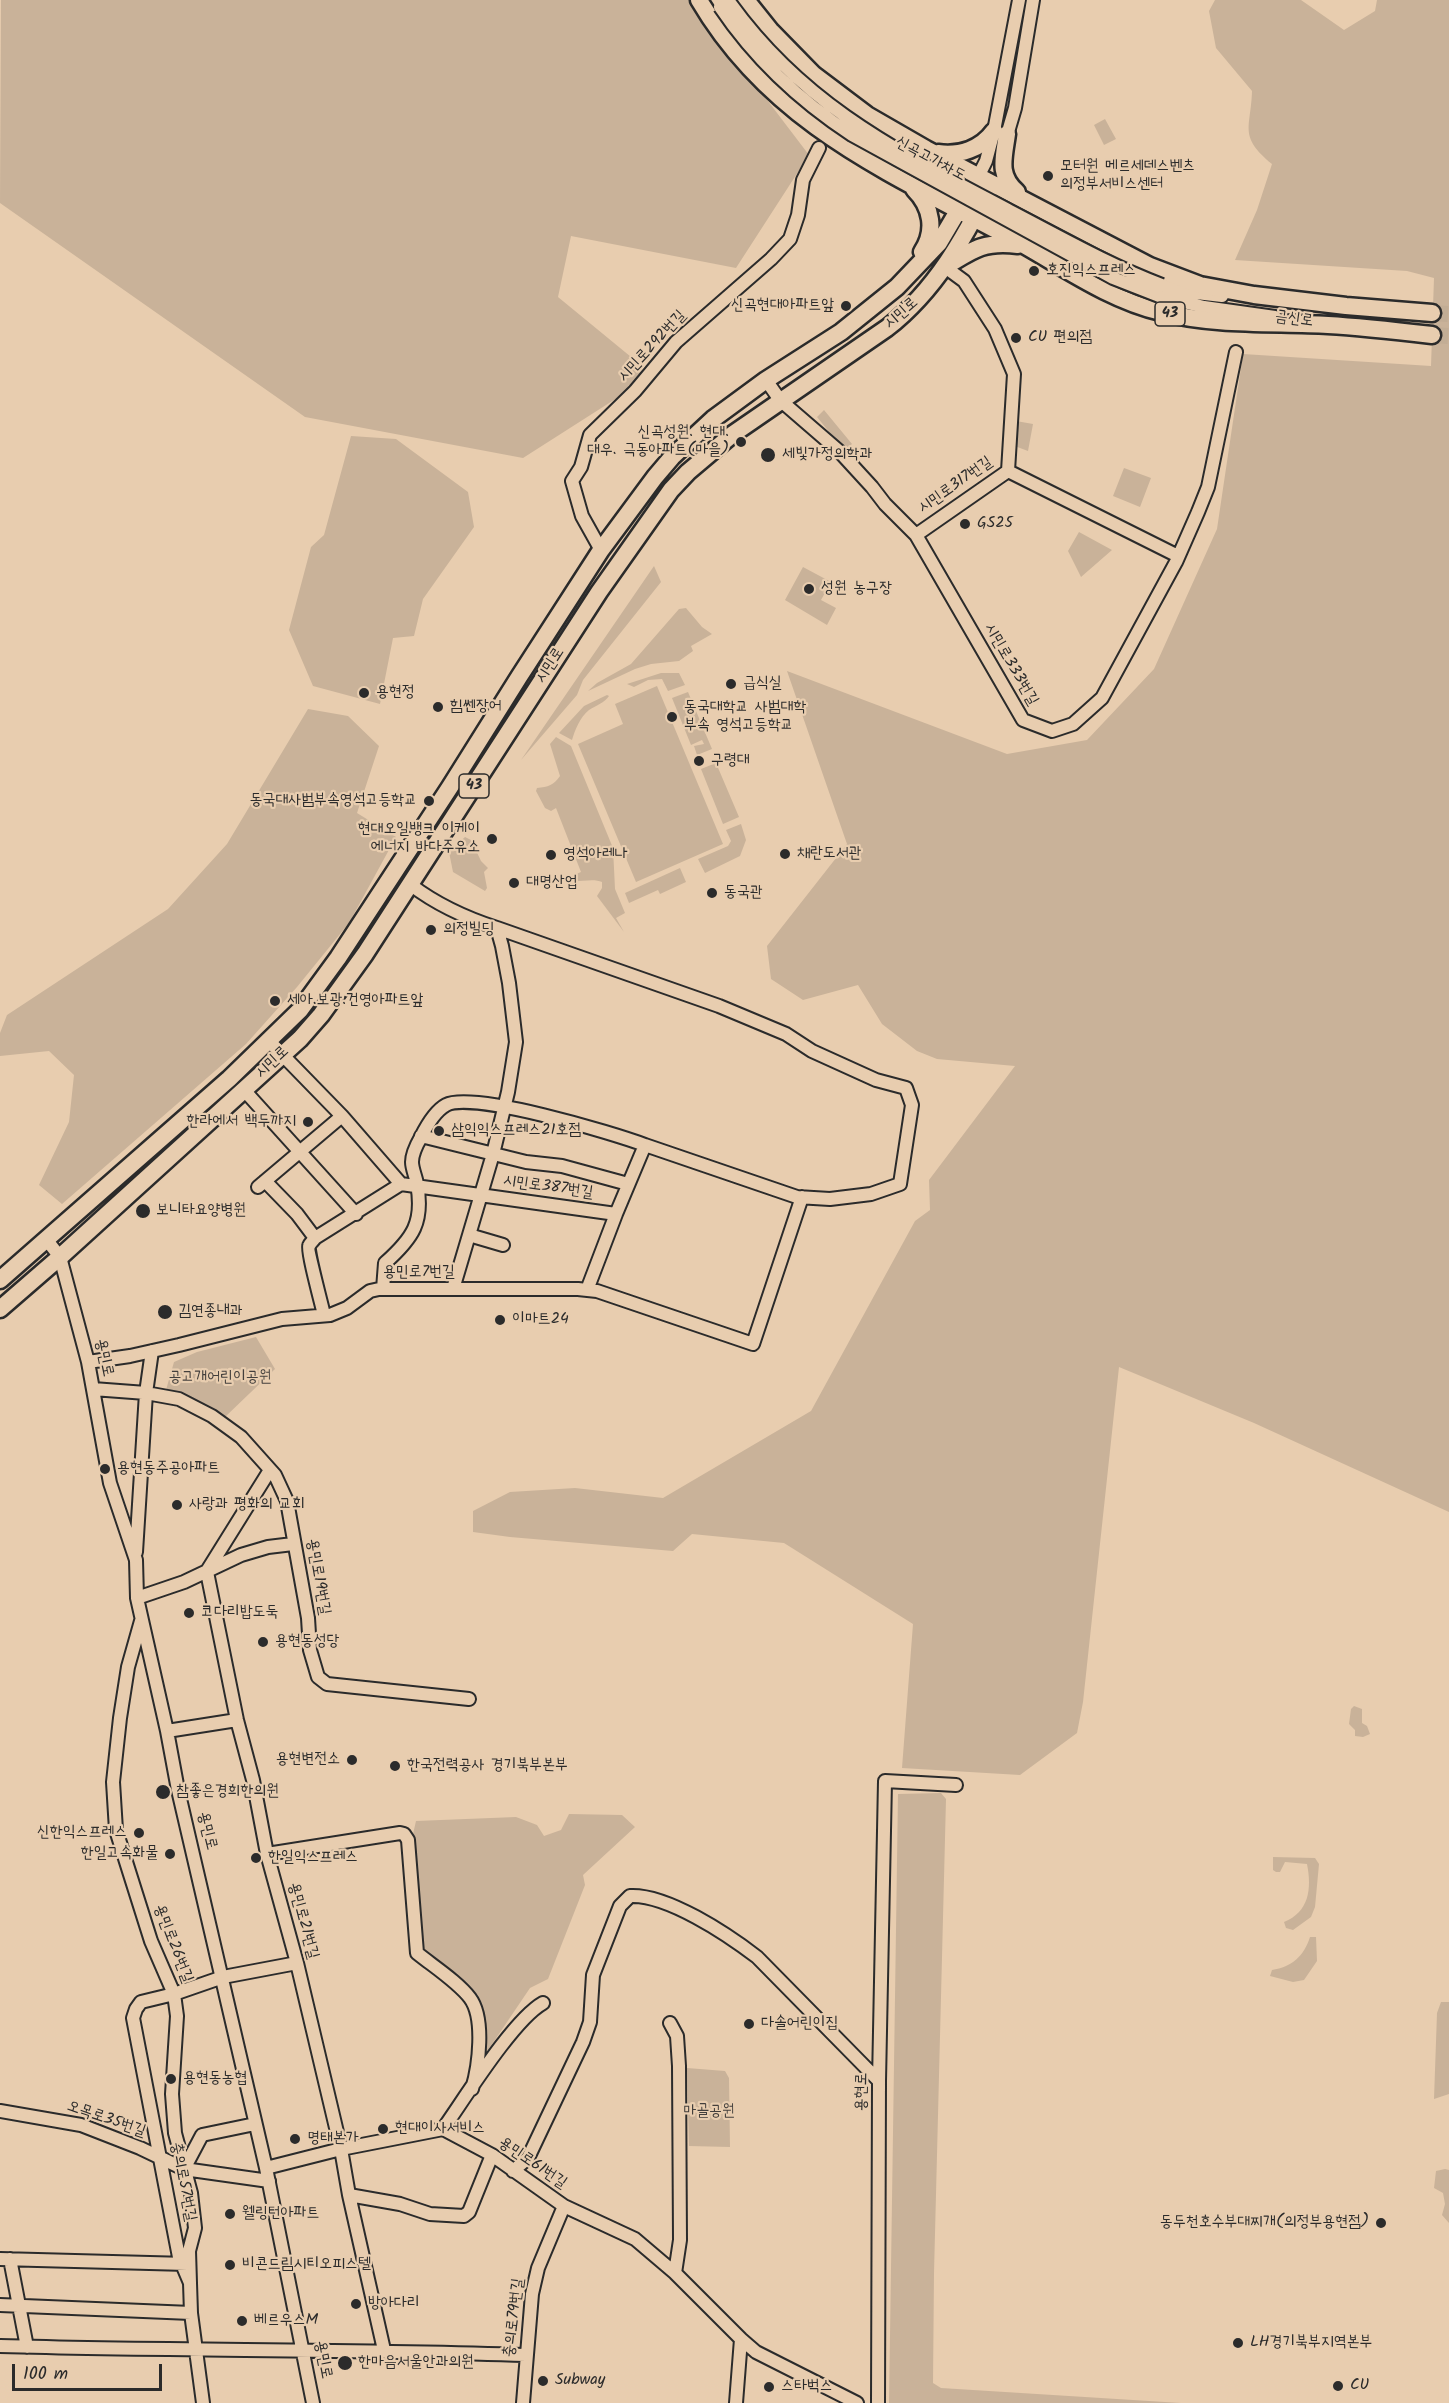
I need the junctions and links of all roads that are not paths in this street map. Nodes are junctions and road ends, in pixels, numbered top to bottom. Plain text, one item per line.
1 (699, 0) edge
2 (746, 0) edge
3 (1019, 0) edge
4 (1034, 0) edge
5 (721, 2) edge
6 (1001, 133) junction
7 (819, 148) dead end
8 (926, 149) junction
9 (985, 180) junction
10 (903, 182) junction
11 (967, 215) junction
12 (1053, 215) junction
13 (1027, 246) junction
14 (945, 267) junction
15 (906, 278) junction
16 (1160, 291) junction
17 (1386, 309) junction
18 (1432, 313) tunnel mouth
19 (1328, 325) junction
20 (1432, 335) tunnel mouth
21 (1236, 352) dead end
22 (766, 380) junction
23 (780, 400) junction
24 (1008, 471) junction
25 (916, 535) junction
26 (601, 550) junction
27 (1178, 556) junction
28 (411, 885) junction
29 (496, 928) junction
30 (269, 1041) junction
31 (283, 1055) junction
32 (244, 1090) junction
33 (504, 1108) junction
34 (342, 1116) junction
35 (421, 1136) junction
36 (645, 1144) junction
37 (299, 1152) junction
38 (493, 1154) junction
39 (401, 1184) junction
40 (628, 1184) junction
41 (417, 1186) junction
42 (481, 1196) junction
43 (802, 1197) junction
44 (356, 1214) junction
45 (616, 1214) junction
46 (469, 1235) junction
47 (46, 1239) junction
48 (315, 1239) junction
49 (503, 1245) dead end
50 (60, 1257) junction
51 (0, 1280) edge
52 (383, 1289) junction
53 (453, 1289) junction
54 (587, 1290) junction
55 (0, 1309) edge
56 (324, 1315) junction
57 (152, 1351) junction
58 (88, 1362) junction
59 (93, 1389) junction
60 (146, 1393) junction
61 (270, 1470) junction
62 (293, 1544) junction
63 (136, 1560) junction
64 (207, 1572) junction
65 (137, 1598) junction
66 (142, 1620) junction
67 (469, 1699) dead end
68 (237, 1720) junction
69 (167, 1731) junction
70 (956, 1785) dead end
71 (267, 1854) junction
72 (297, 1963) junction
73 (223, 1977) junction
74 (174, 1995) junction
75 (543, 2003) dead end
76 (670, 2023) dead end
77 (879, 2081) junction
78 (471, 2089) junction
79 (0, 2111) edge
80 (255, 2124) junction
81 (443, 2129) junction
82 (341, 2149) junction
83 (492, 2155) junction
84 (161, 2160) junction
85 (266, 2168) junction
86 (184, 2169) junction
87 (513, 2171) junction
88 (269, 2181) junction
89 (349, 2195) junction
90 (564, 2206) junction
91 (5, 2259) edge
92 (186, 2264) junction
93 (675, 2273) junction
94 (0, 2305) edge
95 (20, 2306) junction
96 (191, 2313) junction
97 (741, 2339) junction
98 (0, 2346) edge
99 (27, 2347) junction
100 (197, 2349) junction
101 (303, 2350) junction
102 (384, 2350) junction
103 (526, 2355) junction
104 (203, 2403) edge
105 (313, 2403) edge
106 (523, 2403) edge
107 (736, 2403) edge
108 (857, 2403) edge
109 (878, 2403) edge

1 - 10 main road
2 - 8 main road
3 - 6 street, 시민로
4 - 6 street, 시민로
5 - 16 street, 신곡고가차도, bridge
6 - 8 main road
6 - 9 street, 시민로
6 - 12 main road
7 - 26 street, 시민로292번길
8 - 9 main road
9 - 11 main road, 시민로 / 43
9 - 12 main road
10 - 11 main road
10 - 15 main road
11 - 13 main road
11 - 14 main road, 시민로
11 - 15 main road, 시민로 / 43
12 - 17 main road
13 - 14 main road
13 - 19 main road, 43
14 - 23 main road, 시민로 / 43
14 - 24 street, 시민로317번길
15 - 22 main road, 시민로 / 43
16 - 17 street, 금신로
16 - 19 street, 금신로
17 - 18 main road, 금신로
19 - 20 main road, 금신로 / 43
21 - 27 street, 시민로333번길
22 - 23 street, 시민로333번길
22 - 26 main road, 시민로 / 43
23 - 25 street, 시민로333번길
23 - 28 main road, 시민로 / 43
24 - 25 street, 시민로317번길
24 - 27 street
25 - 27 street, 시민로333번길
26 - 30 main road, 시민로 / 43
28 - 29 street
28 - 31 main road, 시민로 / 43
29 - 33 street
29 - 43 street
30 - 31 street
30 - 47 main road, 시민로 / 43
31 - 32 main road, 시민로 / 43
31 - 34 street
32 - 37 street
32 - 50 main road, 시민로 / 43
33 - 35 street
33 - 36 street
33 - 38 street
34 - 37 street
34 - 39 street
35 - 38 street
35 - 41 street
36 - 40 street
36 - 43 street
37 - 44 street
37 - 48 street
38 - 40 street
38 - 42 street
39 - 41 street, 시민로387번길
39 - 44 street
40 - 45 street
41 - 42 street, 시민로387번길
41 - 52 street
42 - 45 street, 시민로387번길
42 - 46 street
43 - 54 street, 용민로7번길
44 - 48 street
45 - 54 street
46 - 49 street
46 - 53 street
47 - 50 street, 용민로
47 - 51 main road, 시민로 / 43
48 - 56 street
50 - 55 main road, 시민로 / 43
50 - 58 street, 용민로
52 - 53 street, 용민로7번길
52 - 56 street, 용민로7번길
53 - 54 street, 용민로7번길
56 - 57 street, 용민로7번길
57 - 58 street, 용민로7번길
57 - 60 street
58 - 59 street, 용민로
59 - 60 street, 용민로19번길
59 - 63 street, 용민로
60 - 61 street, 용민로19번길
60 - 63 street
61 - 62 street, 용민로19번길
61 - 64 street
62 - 64 street
62 - 67 street, 용민로19번길
63 - 65 street, 용민로
64 - 65 street
64 - 68 street, 용민로21번길
65 - 66 street, 용민로
66 - 69 street, 용민로
66 - 74 street, 용민로26번길
68 - 69 street
68 - 71 street, 용민로21번길
69 - 73 street, 용민로
70 - 77 street, 용현로
71 - 72 street, 용민로21번길
71 - 78 street
72 - 73 street
72 - 82 street, 용민로21번길
73 - 74 street
73 - 80 street, 용민로
74 - 84 street, 충의로57번길
74 - 86 street, 용민로26번길
75 - 78 street
76 - 93 street
77 - 87 street
77 - 109 street, 용현로
78 - 81 street
79 - 84 street, 오목로35번길
80 - 85 street, 용민로
80 - 86 street
81 - 82 street
81 - 83 street, 용민로61번길
82 - 85 street
82 - 89 street, 용민로21번길
83 - 87 street, 용민로61번길
83 - 89 street
84 - 86 street, 오목로35번길
84 - 92 street, 충의로57번길
85 - 88 street, 용민로
86 - 88 street, 오목로35번길
86 - 92 street, 용민로26번길
87 - 90 street, 용민로61번길
88 - 101 street, 용민로
89 - 102 street, 용민로21번길
90 - 93 street, 용민로61번길
90 - 103 street, 충의로79번길
91 - 92 street
91 - 95 street
92 - 96 street, 충의로57번길
93 - 97 street, 용민로61번길
94 - 95 street
95 - 96 street
95 - 99 street
96 - 100 street, 충의로57번길
97 - 107 street
97 - 108 street, 용민로61번길
98 - 99 street
99 - 100 street
100 - 101 street
100 - 104 street, 충의로57번길
101 - 102 street
101 - 105 street, 용민로
102 - 103 street
103 - 106 street, 충의로79번길

